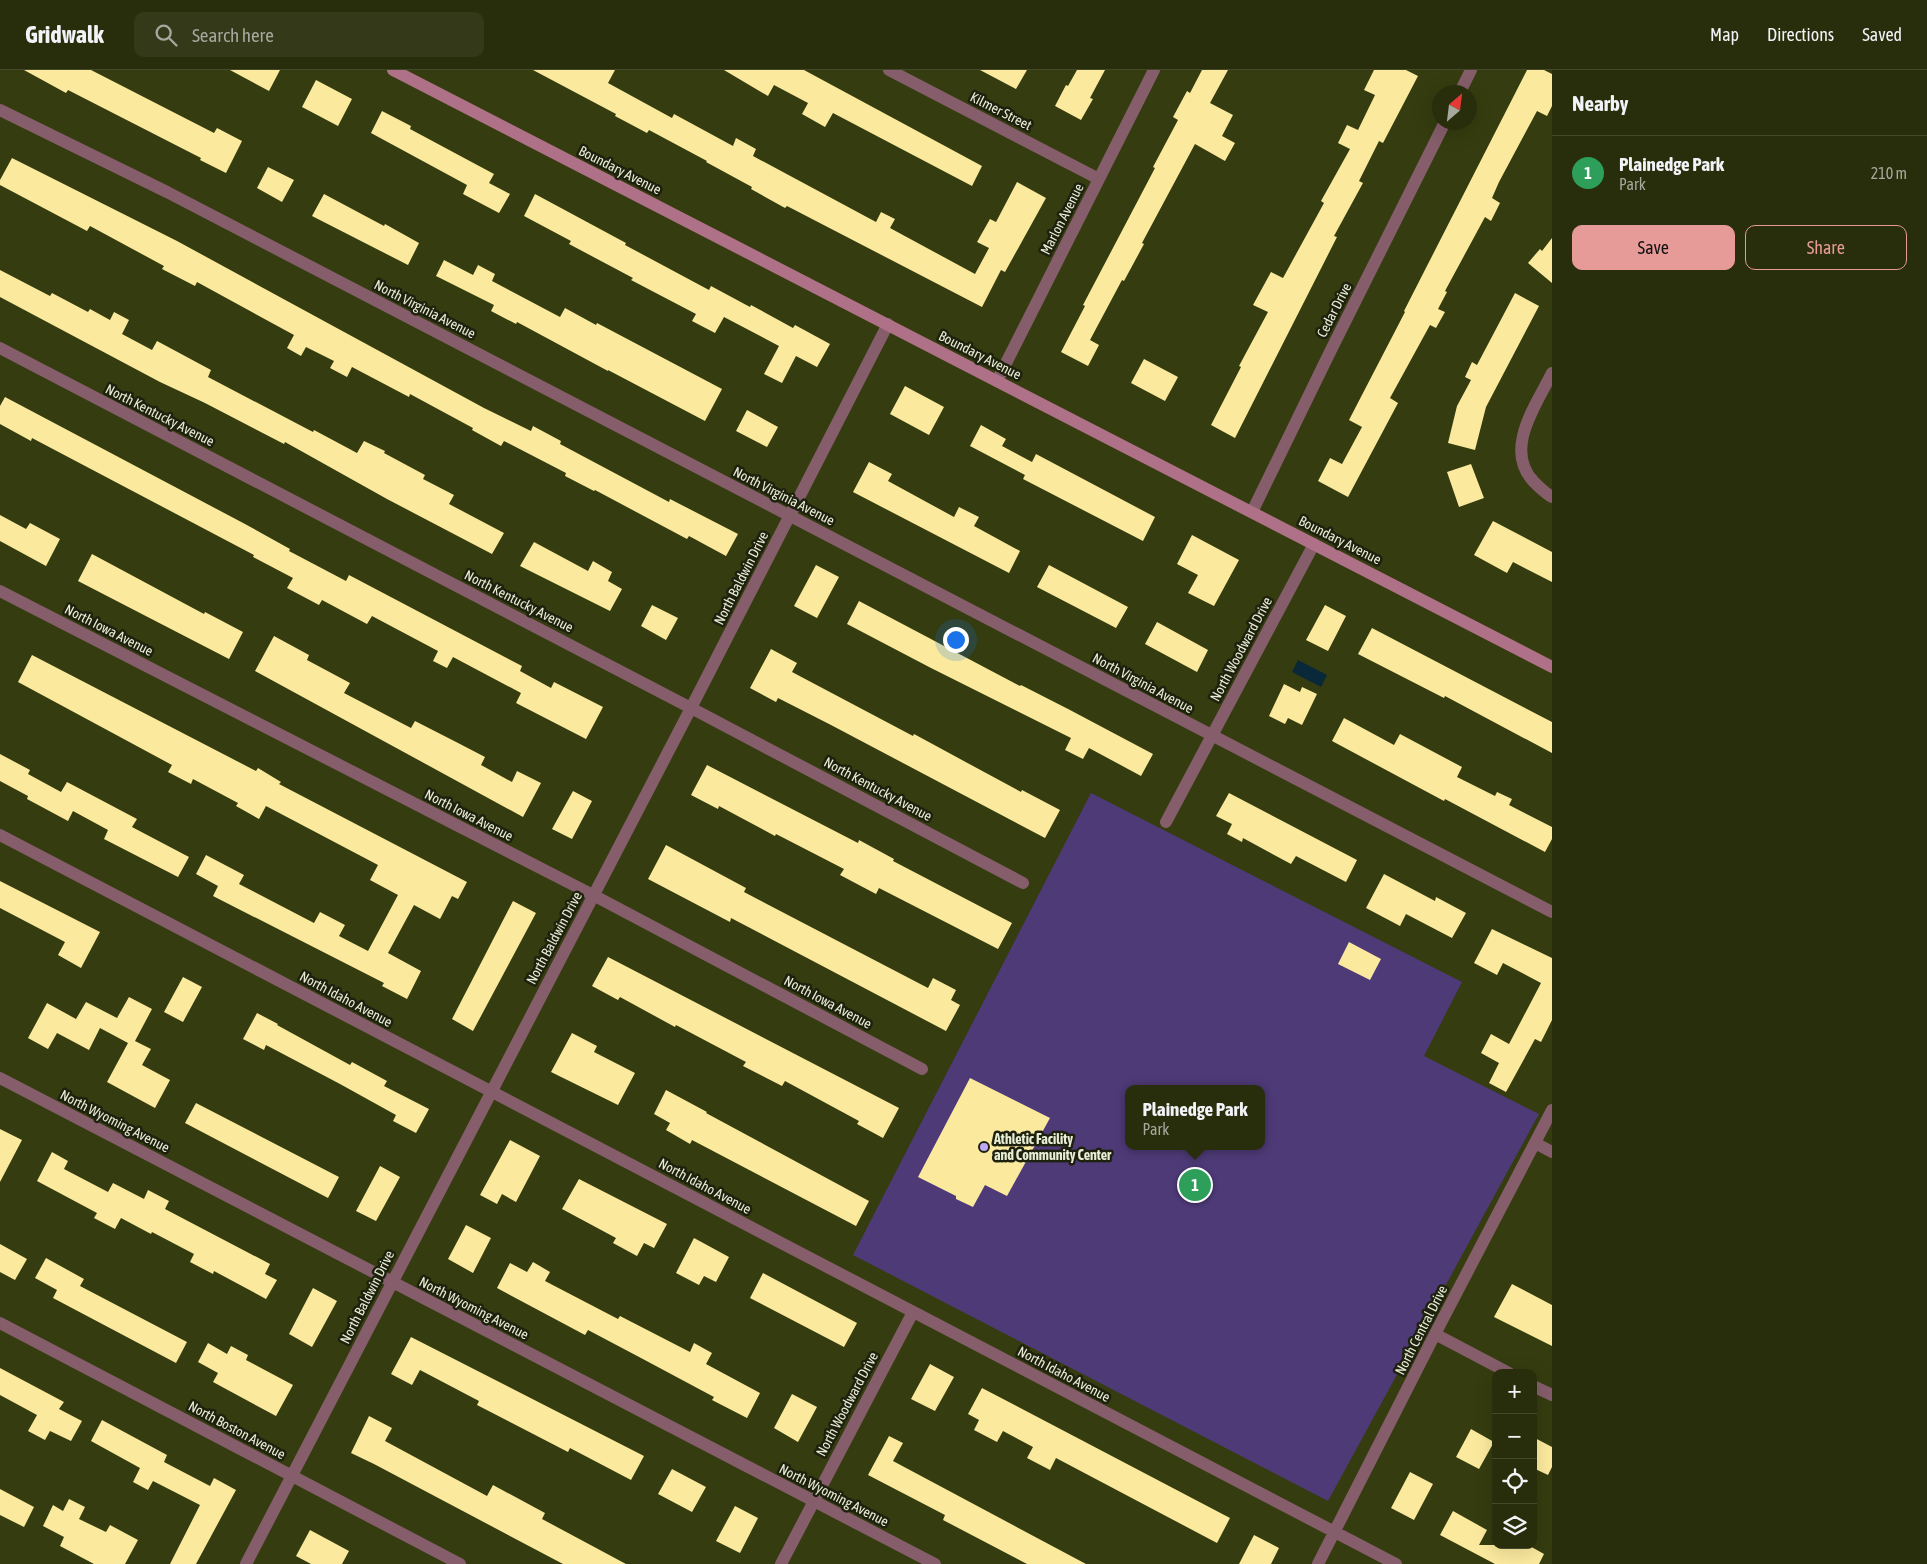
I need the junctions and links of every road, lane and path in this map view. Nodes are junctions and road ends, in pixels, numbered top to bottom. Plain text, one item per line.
1 (393, 70) edge
2 (889, 70) edge
3 (1154, 70) edge
4 (1471, 70) edge
5 (1464, 85) edge
6 (0, 110) edge
7 (1441, 130) edge
8 (1099, 179) junction
9 (888, 324) junction
10 (0, 348) edge
11 (1552, 373) edge
12 (997, 381) junction
13 (1552, 497) edge
14 (1252, 512) junction
15 (790, 516) junction
16 (1314, 544) junction
17 (0, 591) edge
18 (1552, 667) edge
19 (691, 708) junction
20 (1212, 736) junction
21 (1166, 822) dead end
22 (0, 835) edge
23 (1023, 883) dead end
24 (593, 895) junction
25 (1552, 912) edge
26 (922, 1069) dead end
27 (0, 1078) edge
28 (491, 1091) junction
29 (1552, 1110) edge
30 (1535, 1143) junction
31 (1552, 1152) edge
32 (392, 1282) junction
33 (913, 1312) junction
34 (0, 1323) edge
35 (1435, 1334) junction
36 (1501, 1369) edge
37 (1537, 1388) edge
38 (1552, 1396) edge
39 (291, 1476) junction
40 (813, 1501) junction
41 (1335, 1532) junction
42 (246, 1564) edge
43 (460, 1564) edge
44 (781, 1564) edge
45 (935, 1564) edge
46 (1318, 1564) edge
47 (1396, 1564) edge

1 - 9 main road, Boundary Avenue
2 - 8 street, Kilmer Street
3 - 8 street, Marlon Avenue
4 - 5 street
6 - 15 street, North Virginia Avenue
7 - 14 street, Cedar Drive
8 - 12 street, Marlon Avenue
9 - 12 main road, Boundary Avenue
9 - 15 street, North Baldwin Drive
10 - 19 street, North Kentucky Avenue
11 - 13 street
12 - 14 main road, Boundary Avenue
14 - 16 main road, Boundary Avenue
15 - 19 street, North Baldwin Drive
15 - 20 street, North Virginia Avenue
16 - 18 main road, Boundary Avenue
16 - 20 street, North Woodward Drive
17 - 24 street, North Iowa Avenue
19 - 23 street, North Kentucky Avenue
19 - 24 street, North Baldwin Drive
20 - 21 street, North Woodward Drive
20 - 25 street, North Virginia Avenue
22 - 28 street, North Idaho Avenue
24 - 26 street, North Iowa Avenue
24 - 28 street, North Baldwin Drive
27 - 32 street, North Wyoming Avenue
28 - 32 street, North Baldwin Drive
28 - 33 street, North Idaho Avenue
29 - 30 street, North Central Drive
30 - 31 street
30 - 35 street, North Central Drive
32 - 39 street, North Baldwin Drive
32 - 40 street, North Wyoming Avenue
33 - 40 street, North Woodward Drive
33 - 41 street, North Idaho Avenue
34 - 39 street, North Boston Avenue
35 - 36 street
35 - 41 street, North Central Drive
37 - 38 street
39 - 42 street, North Baldwin Drive
39 - 43 street, North Boston Avenue
40 - 44 street, North Woodward Drive
40 - 45 street, North Wyoming Avenue
41 - 46 street, North Central Drive
41 - 47 street, North Idaho Avenue

